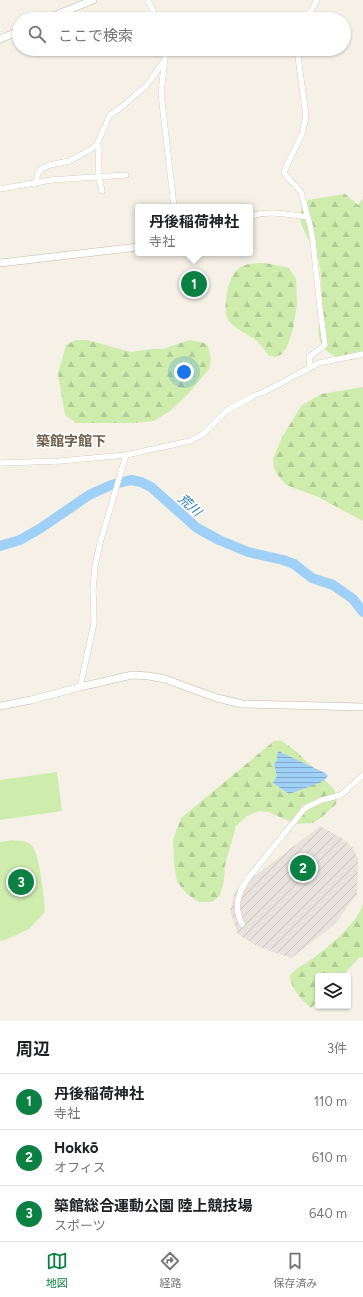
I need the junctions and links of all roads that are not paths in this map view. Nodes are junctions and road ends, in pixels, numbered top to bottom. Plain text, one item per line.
1 (93, 0) edge
2 (148, 0) edge
3 (317, 0) edge
4 (63, 12) edge
5 (154, 12) edge
6 (310, 12) edge
7 (12, 34) edge
8 (0, 39) edge
9 (165, 56) edge
10 (298, 56) edge
11 (164, 60) junction
12 (97, 144) junction
13 (126, 175) dead end
14 (99, 177) junction
15 (35, 184) junction
16 (0, 189) edge
17 (102, 191) dead end
18 (174, 204) edge
19 (253, 216) edge
20 (308, 217) junction
21 (135, 247) edge
22 (0, 263) edge
23 (363, 354) edge
24 (310, 368) junction
25 (126, 455) junction
26 (0, 463) edge
27 (80, 687) junction
28 (0, 706) edge
29 (363, 707) edge
30 (363, 775) edge
31 (242, 924) dead end

1 - 4 street
2 - 5 street
3 - 6 street
7 - 8 street
9 - 11 street
10 - 20 street
11 - 12 street
11 - 18 street
12 - 14 street
12 - 15 street
13 - 14 street
14 - 15 street
14 - 17 street
15 - 16 street
19 - 20 street
20 - 24 street
21 - 22 street
23 - 24 street
24 - 25 street
25 - 26 street
25 - 27 street
27 - 28 street
27 - 29 street
30 - 31 street

